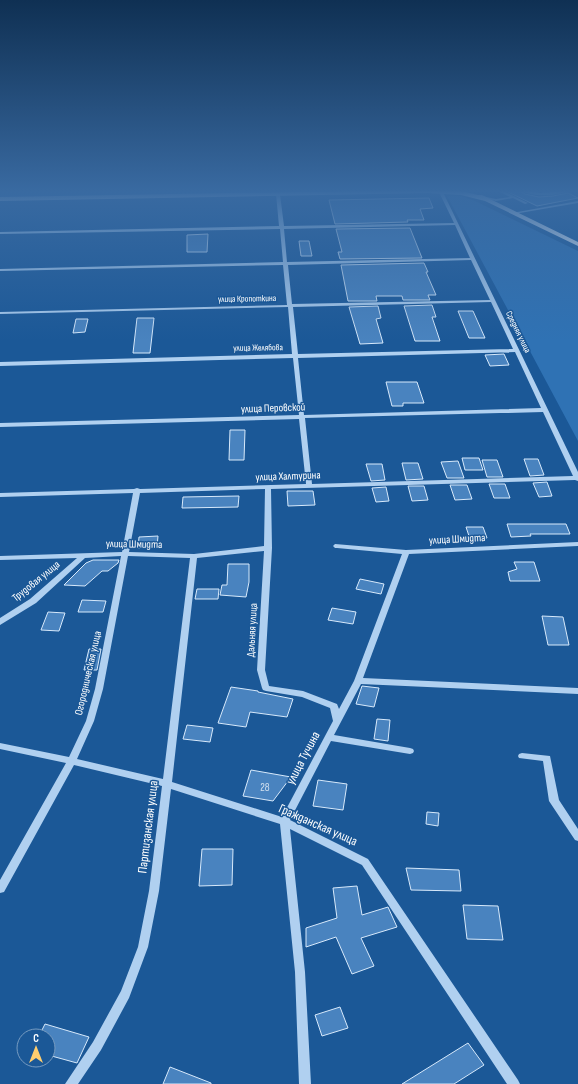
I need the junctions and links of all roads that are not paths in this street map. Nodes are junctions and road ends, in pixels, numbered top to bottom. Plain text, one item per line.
1 (283, 241) edge
2 (464, 241) edge
3 (472, 259) junction
4 (286, 264) junction
5 (0, 270) edge
6 (494, 300) junction
7 (291, 306) junction
8 (0, 313) edge
9 (517, 350) junction
10 (296, 356) junction
11 (0, 364) edge
12 (546, 410) junction
13 (301, 417) junction
14 (0, 425) edge
15 (578, 479) edge
16 (309, 485) junction
17 (268, 487) junction
18 (137, 490) junction
19 (0, 495) edge
20 (578, 544) edge
21 (337, 546) dead end
22 (268, 548) junction
23 (406, 552) junction
24 (126, 554) junction
25 (84, 555) junction
26 (194, 556) junction
27 (0, 558) edge
28 (0, 622) edge
29 (358, 682) junction
30 (578, 691) edge
31 (337, 721) junction
32 (328, 737) junction
33 (0, 746) edge
34 (410, 751) dead end
35 (522, 756) dead end
36 (72, 761) junction
37 (167, 784) junction
38 (284, 822) junction
39 (578, 837) edge
40 (0, 889) edge
41 (71, 1084) edge
42 (305, 1084) edge
43 (514, 1084) edge

1 - 4 street
2 - 3 street, Средняя улица
3 - 4 street
3 - 6 street, Средняя улица
4 - 5 street
4 - 7 street
6 - 7 street, улица Кропоткина
6 - 9 street, Средняя улица
7 - 8 street, улица Кропоткина
7 - 10 street
9 - 10 street, улица Желябова
9 - 12 street, Средняя улица
10 - 11 street, улица Желябова
10 - 13 street
12 - 13 street, улица Перовской
12 - 15 street, Средняя улица
13 - 14 street, улица Перовской
13 - 16 street
15 - 16 street, улица Халтурина
16 - 17 street, улица Халтурина
17 - 18 street, улица Халтурина
17 - 22 street, Дальняя улица
18 - 19 street, улица Халтурина
18 - 24 street, Огородническая улица
20 - 23 street, улица Шмидта
21 - 23 street, улица Шмидта
22 - 26 street, улица Шмидта
22 - 31 street, Дальняя улица
23 - 29 street, улица Тучина
24 - 25 street, улица Шмидта
24 - 26 street, улица Шмидта
24 - 36 street, Огородническая улица
25 - 27 street, улица Шмидта
25 - 28 street, Трудовая улица
26 - 37 street, Партизанская улица
29 - 30 street
29 - 31 street, улица Тучина
31 - 32 street, улица Тучина
32 - 34 street
32 - 38 street, улица Тучина
33 - 36 street, Гражданская улица
35 - 39 street
36 - 37 street, Гражданская улица
36 - 40 street, Огородническая улица
37 - 38 street, Гражданская улица
37 - 41 street, Партизанская улица
38 - 42 street
38 - 43 street, Гражданская улица

